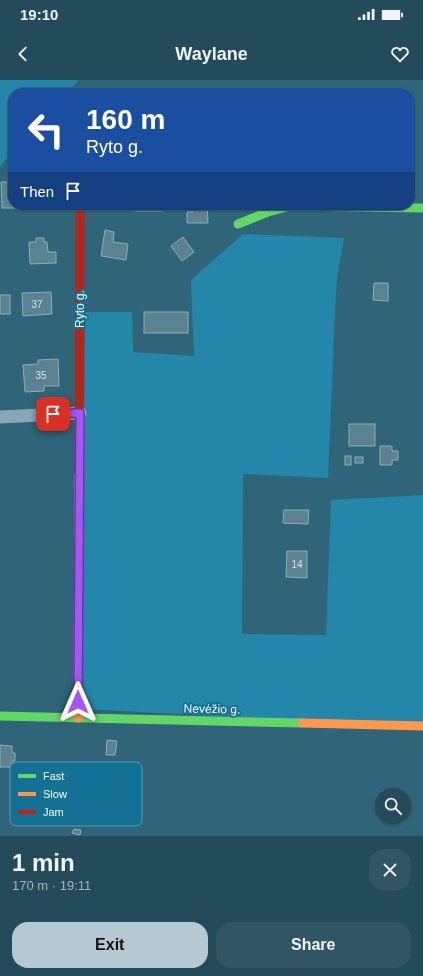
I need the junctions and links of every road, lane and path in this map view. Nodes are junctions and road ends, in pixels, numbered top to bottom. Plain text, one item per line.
1 (80, 210) edge
2 (275, 210) edge
3 (238, 224) dead end
4 (80, 413) junction
5 (0, 417) edge
6 (0, 716) edge
7 (78, 718) junction
8 (423, 726) edge

1 - 4 street, Ryto g.
2 - 3 street
4 - 5 street
4 - 7 street, Ryto g.
6 - 7 street, Nevėžio g.
7 - 8 street, Nevėžio g.

